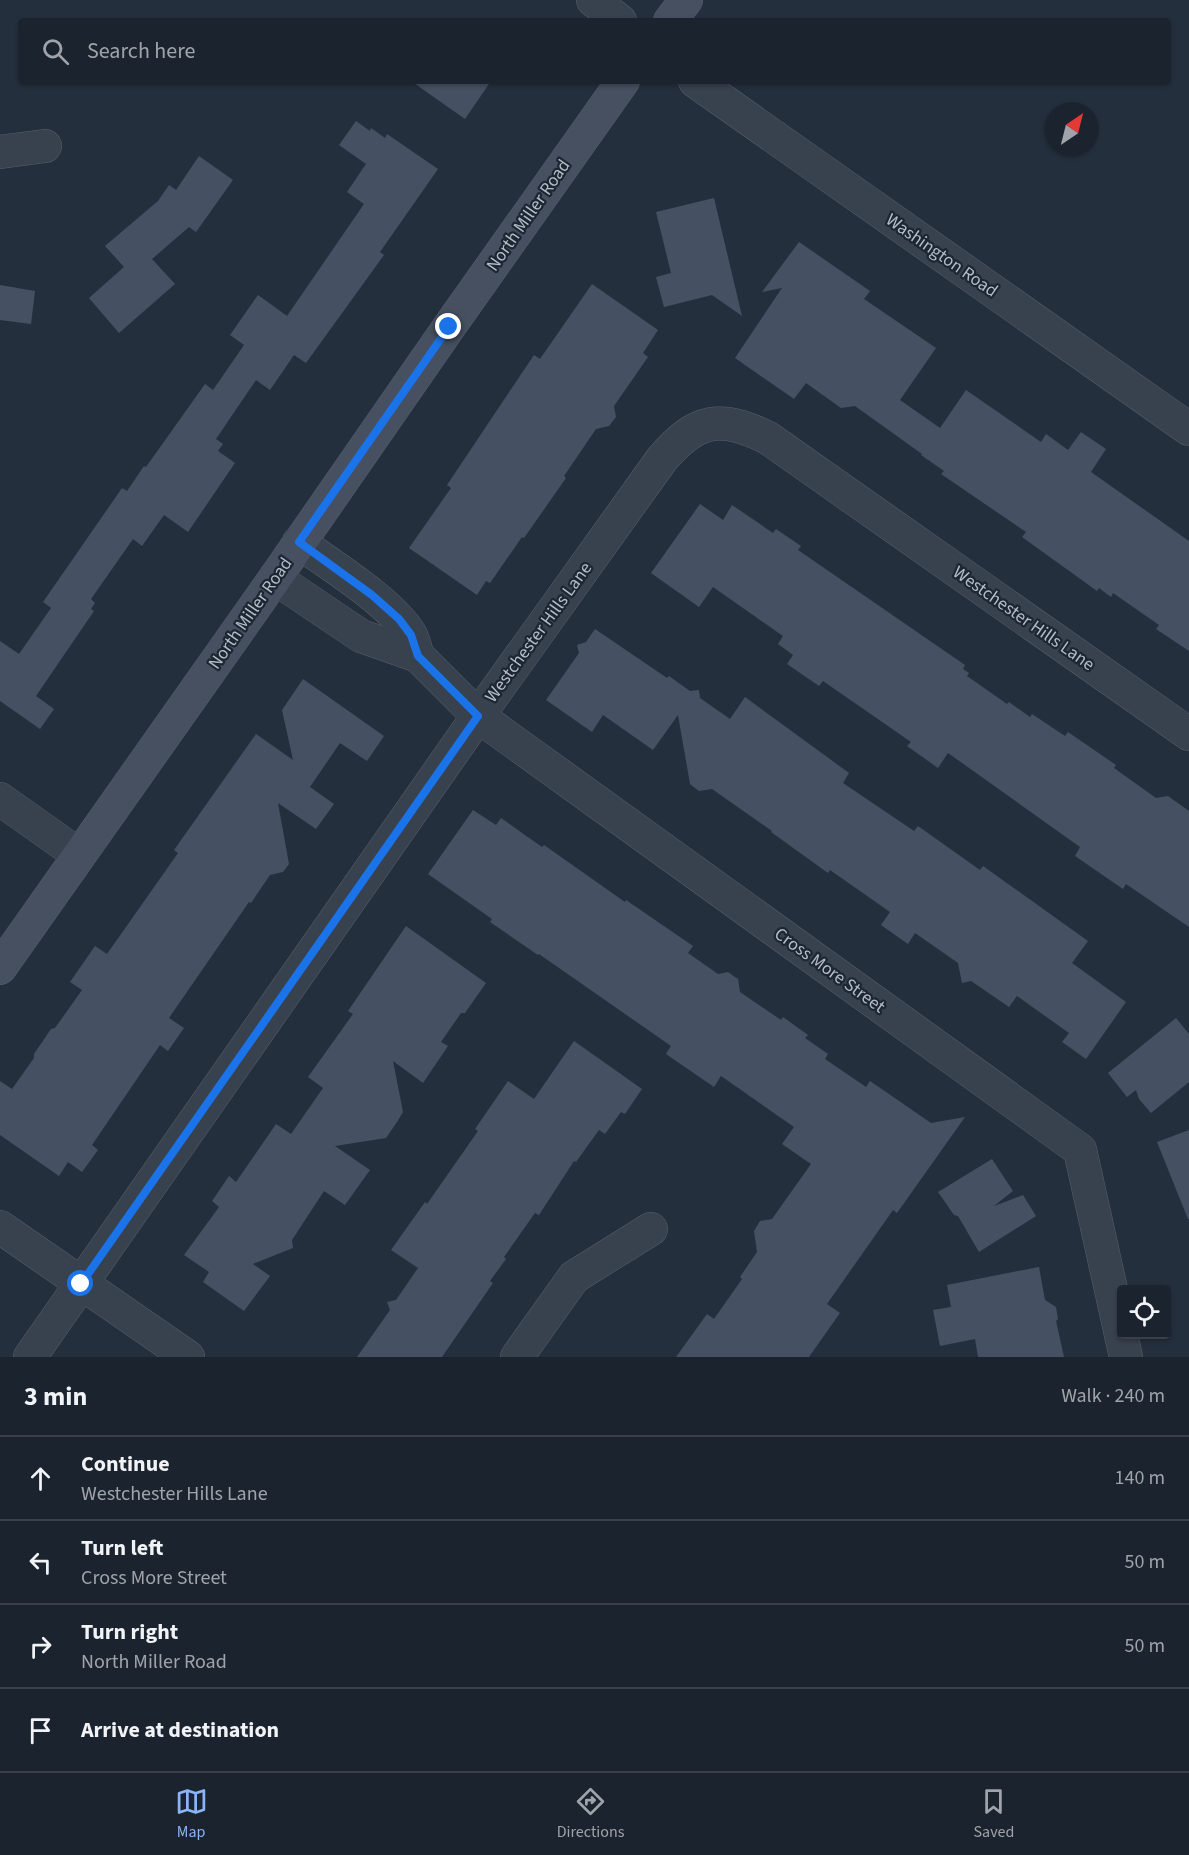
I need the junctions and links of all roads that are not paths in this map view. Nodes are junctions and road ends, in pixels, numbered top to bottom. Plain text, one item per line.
1 (593, 0) edge
2 (686, 0) edge
3 (617, 18) edge
4 (672, 18) edge
5 (621, 84) edge
6 (699, 84) edge
7 (45, 146) dead end
8 (0, 152) edge
9 (1189, 429) edge
10 (299, 542) junction
11 (275, 578) junction
12 (418, 656) junction
13 (478, 716) junction
14 (1189, 734) edge
15 (0, 799) edge
16 (79, 855) junction
17 (0, 968) edge
18 (0, 1227) edge
19 (651, 1229) dead end
20 (81, 1284) junction
21 (30, 1357) edge
22 (188, 1357) edge
23 (517, 1357) edge
24 (1126, 1357) edge

1 - 3 street
2 - 4 street
5 - 10 street, North Miller Road
6 - 9 street, Washington Road
7 - 8 street
10 - 11 street, North Miller Road
10 - 12 street, Cross More Street
11 - 12 street, Cross More Street
11 - 16 street, North Miller Road
12 - 13 street, Cross More Street
13 - 14 street, Westchester Hills Lane
13 - 20 street, Westchester Hills Lane
13 - 24 street, Cross More Street
15 - 16 street
16 - 17 street, North Miller Road
18 - 20 street
19 - 23 street
20 - 21 street, Westchester Hills Lane
20 - 22 street

